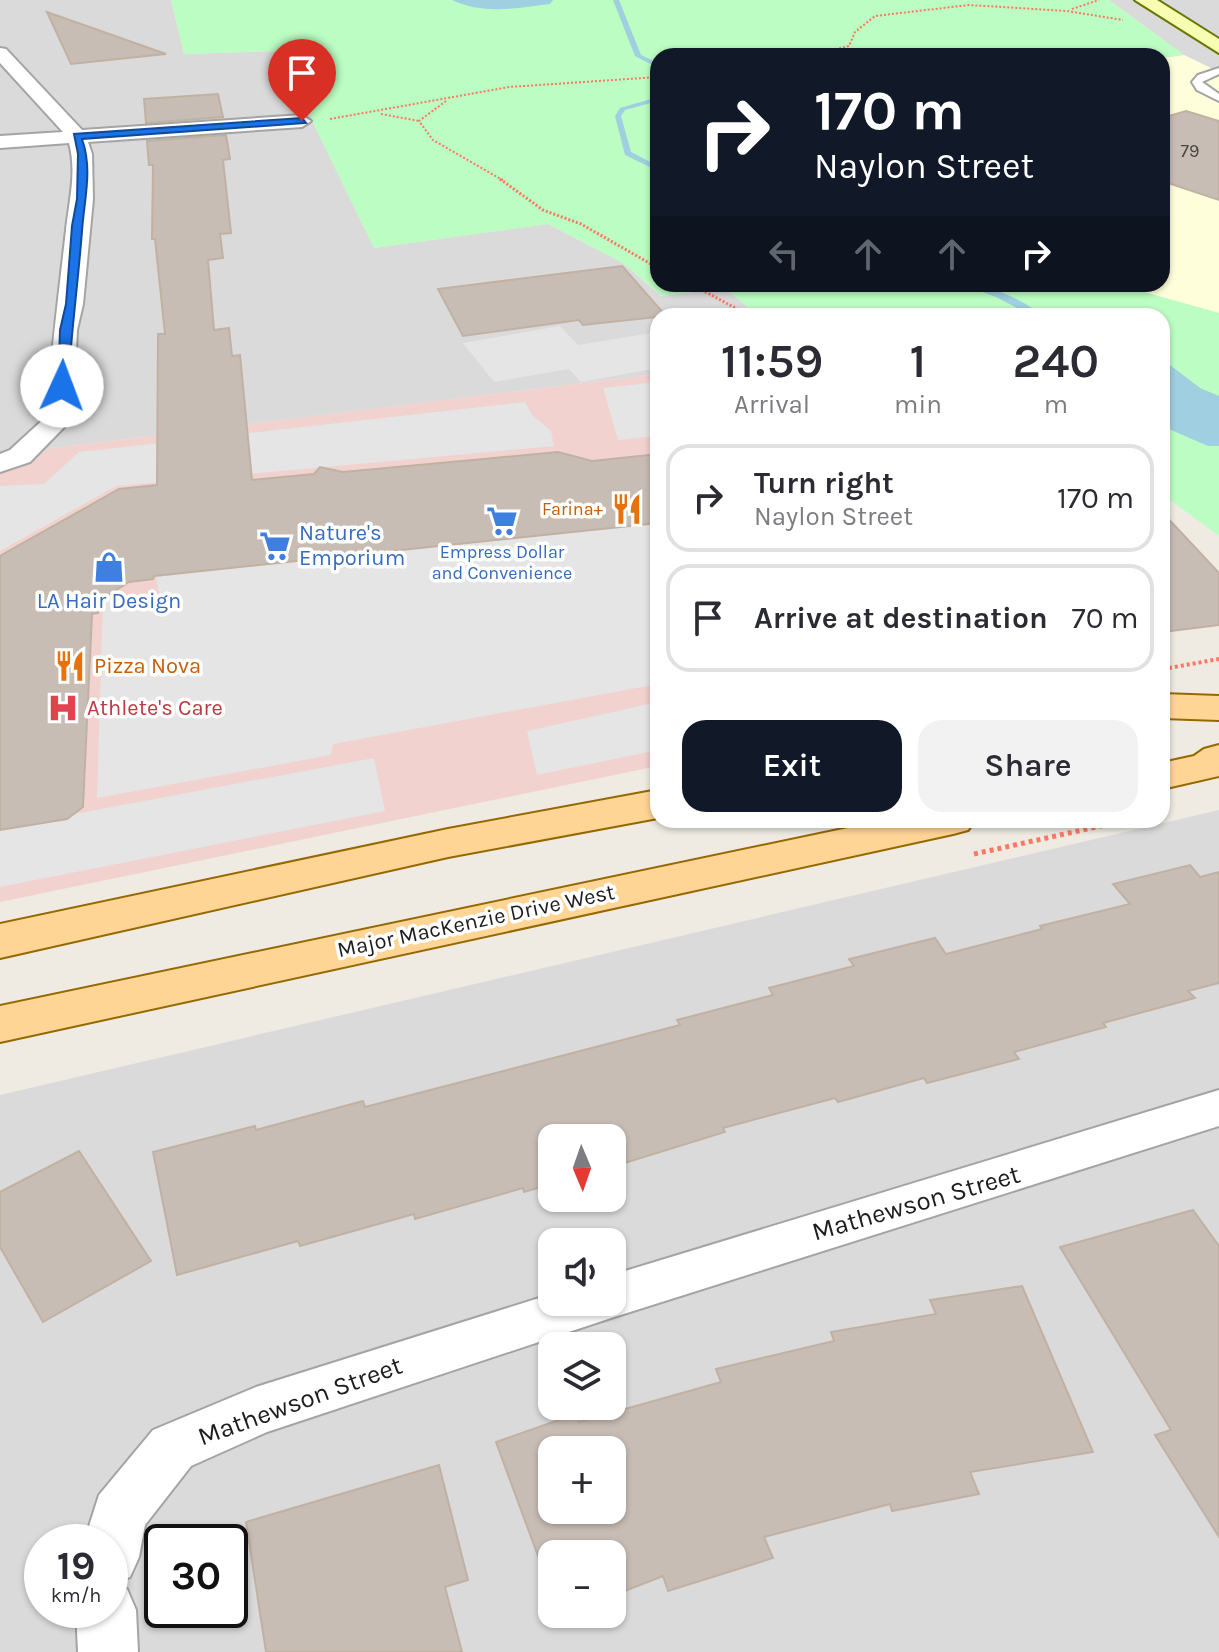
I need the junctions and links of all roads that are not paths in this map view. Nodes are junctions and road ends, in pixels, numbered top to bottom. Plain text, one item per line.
1 (1144, 0) edge
2 (1219, 47) edge
3 (0, 53) edge
4 (1219, 71) edge
5 (1219, 98) edge
6 (302, 121) road end
7 (77, 136) junction
8 (0, 142) edge
9 (0, 464) edge
10 (1170, 706) edge
11 (1219, 708) edge
12 (1219, 758) edge
13 (1170, 774) edge
14 (650, 805) edge
15 (916, 828) edge
16 (0, 941) edge
17 (0, 1024) edge
18 (1219, 1108) edge
19 (626, 1293) edge
20 (552, 1316) edge
21 (117, 1524) edge
22 (107, 1628) edge
23 (108, 1652) edge

1 - 2 street
3 - 7 street
4 - 5 lane
6 - 7 street
7 - 8 street
7 - 9 street
10 - 11 main road
12 - 13 main road
14 - 16 main road
15 - 17 main road, Major MacKenzie Drive West
18 - 19 street, Mathewson Street
20 - 21 street, Mathewson Street
22 - 23 street

